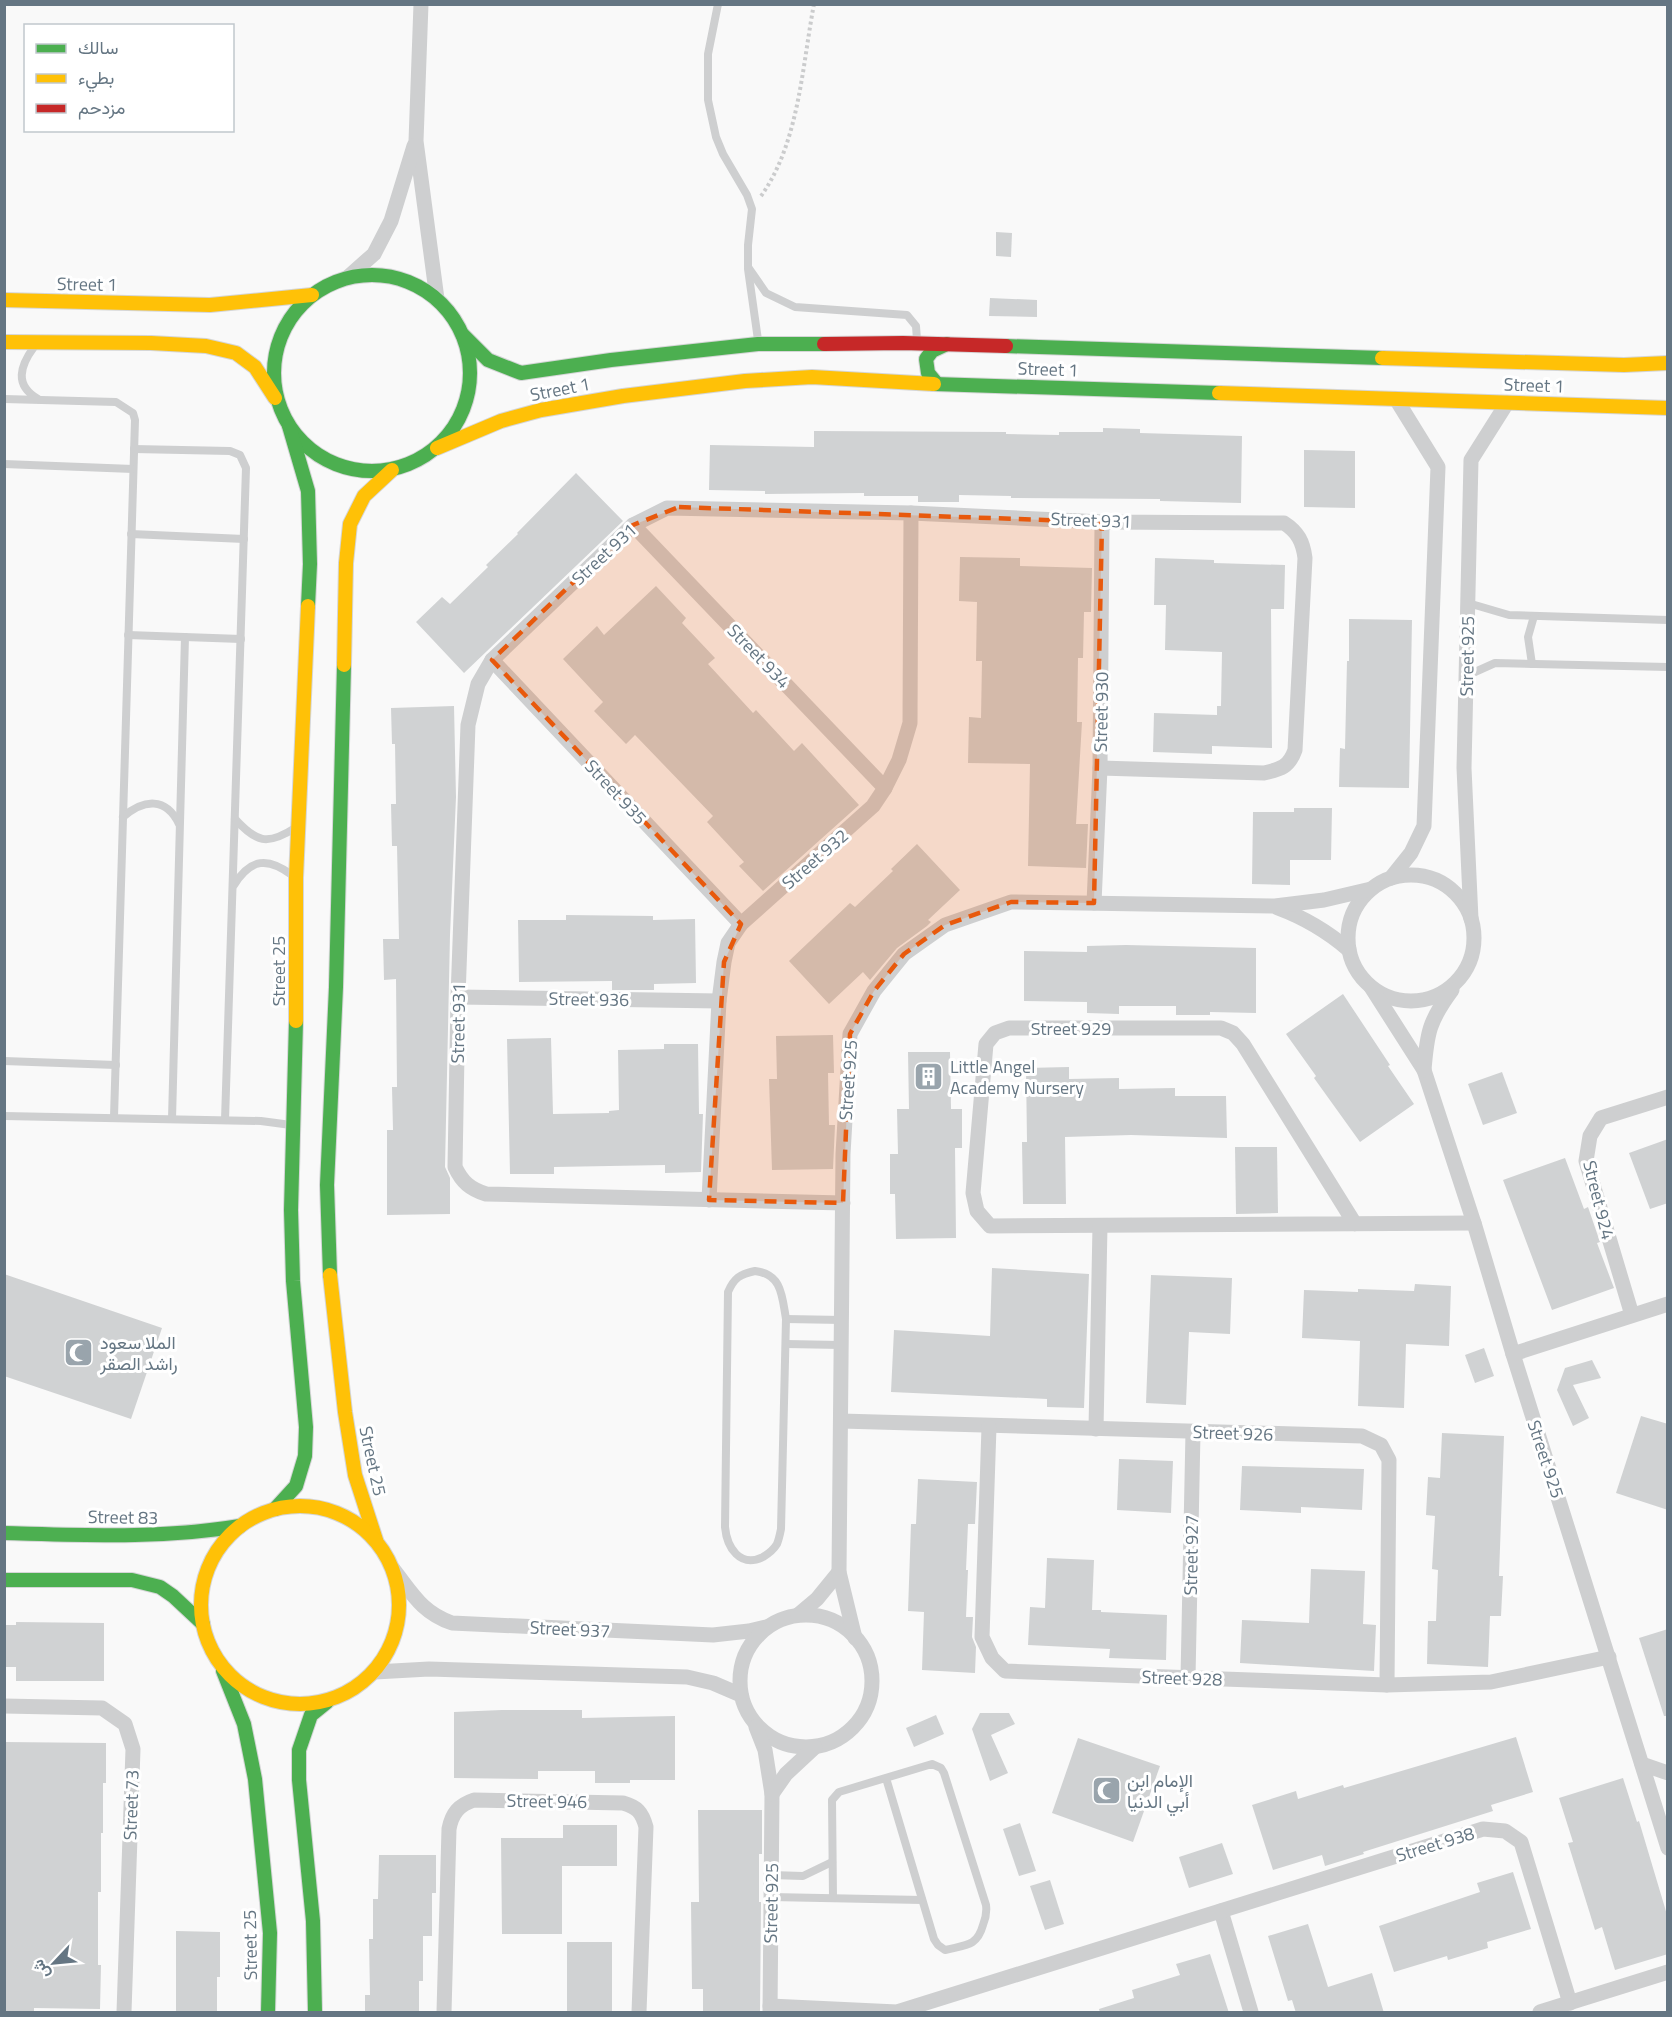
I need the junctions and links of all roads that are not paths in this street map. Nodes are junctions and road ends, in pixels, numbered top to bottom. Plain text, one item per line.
1 (421, 4) edge
2 (718, 4) edge
3 (416, 141) junction
4 (748, 267) junction
5 (348, 277) junction
6 (312, 295) junction
7 (437, 299) junction
8 (4, 300) edge
9 (463, 334) junction
10 (4, 342) edge
11 (36, 343) junction
12 (918, 343) junction
13 (758, 344) junction
14 (946, 344) junction
15 (1668, 363) edge
16 (937, 384) junction
17 (4, 399) edge
18 (1396, 399) junction
19 (40, 400) junction
20 (1507, 403) junction
21 (279, 406) junction
22 (1668, 408) edge
23 (289, 426) junction
24 (436, 448) junction
25 (134, 449) junction
26 (4, 464) edge
27 (133, 469) junction
28 (392, 470) junction
29 (910, 513) junction
30 (1102, 522) junction
31 (633, 525) junction
32 (131, 534) junction
33 (244, 539) junction
34 (1468, 603) junction
35 (1534, 616) junction
36 (1668, 620) edge
37 (128, 635) junction
38 (185, 637) junction
39 (241, 639) junction
40 (492, 660) junction
41 (1532, 664) junction
42 (1668, 667) edge
43 (1466, 676) junction
44 (1100, 768) junction
45 (885, 788) junction
46 (123, 817) junction
47 (235, 819) junction
48 (298, 825) junction
49 (180, 826) junction
50 (296, 878) junction
51 (1391, 878) junction
52 (233, 886) junction
53 (1371, 889) junction
54 (1094, 903) junction
55 (1275, 906) junction
56 (1472, 919) junction
57 (741, 924) junction
58 (1349, 950) junction
59 (1461, 977) junction
60 (1371, 987) junction
61 (459, 997) junction
62 (720, 1001) junction
63 (4, 1061) edge
64 (116, 1065) junction
65 (1424, 1070) junction
66 (1668, 1097) edge
67 (4, 1116) edge
68 (114, 1117) junction
69 (172, 1119) junction
70 (225, 1120) junction
71 (294, 1125) junction
72 (710, 1200) junction
73 (843, 1203) junction
74 (1474, 1223) junction
75 (1355, 1224) junction
76 (1100, 1226) junction
77 (1668, 1304) edge
78 (1632, 1315) junction
79 (786, 1319) junction
80 (842, 1320) junction
81 (786, 1344) junction
82 (842, 1345) junction
83 (1513, 1354) junction
84 (841, 1421) junction
85 (989, 1427) junction
86 (1096, 1429) junction
87 (1193, 1432) junction
88 (275, 1509) junction
89 (240, 1526) junction
90 (4, 1533) edge
91 (376, 1540) junction
92 (393, 1569) junction
93 (839, 1572) junction
94 (4, 1580) edge
95 (798, 1615) junction
96 (203, 1624) junction
97 (769, 1626) junction
98 (855, 1638) junction
99 (1609, 1657) junction
100 (222, 1667) junction
101 (375, 1672) junction
102 (1188, 1678) junction
103 (1387, 1685) junction
104 (741, 1695) junction
105 (327, 1702) junction
106 (4, 1706) edge
107 (755, 1724) junction
108 (815, 1747) junction
109 (1642, 1764) junction
110 (1668, 1773) edge
111 (886, 1778) junction
112 (772, 1794) junction
113 (1668, 1799) edge
114 (1663, 1815) edge
115 (1668, 1848) edge
116 (832, 1862) junction
117 (771, 1875) junction
118 (771, 1897) junction
119 (833, 1898) junction
120 (922, 1900) junction
121 (1221, 1911) junction
122 (1668, 1972) edge
123 (1570, 2003) junction
124 (770, 2009) edge
125 (897, 2012) edge
126 (124, 2013) edge
127 (268, 2013) edge
128 (315, 2013) edge
129 (444, 2013) edge
130 (639, 2013) edge
131 (1251, 2013) edge
132 (1539, 2013) edge

1 - 3 street
2 - 4 lane
3 - 5 street
3 - 7 street
4 - 12 lane
4 - 13 lane
5 - 6 street
5 - 7 street
6 - 8 street, Street 1
6 - 21 street
7 - 9 street
9 - 13 street, Street 1
9 - 24 street
10 - 11 street
11 - 19 lane
11 - 21 street
12 - 13 street, Street 1
12 - 14 street, Street 1
14 - 15 street, Street 1
14 - 16 street
16 - 18 street, Street 1
16 - 24 street, Street 1
17 - 19 lane
18 - 20 street, Street 1
18 - 51 street, Street 925
19 - 25 lane
20 - 22 street, Street 1
20 - 34 street, Street 925
21 - 23 street
23 - 28 street
23 - 48 street, Street 25
24 - 28 street
25 - 27 lane
25 - 33 lane
26 - 27 lane
27 - 32 lane
28 - 91 street, Street 25
29 - 30 street, Street 931
29 - 31 street, Street 931
29 - 45 street, Street 932
30 - 44 street, Street 930
30 - 44 street, Street 931
31 - 40 street, Street 931
31 - 45 street, Street 934
32 - 33 lane
32 - 37 lane
33 - 39 lane
34 - 35 lane
34 - 43 street, Street 925
35 - 36 lane
35 - 41 lane
37 - 38 lane
37 - 46 lane
38 - 39 lane
38 - 49 lane
39 - 47 lane
40 - 57 street, Street 935
40 - 61 street, Street 931
41 - 42 lane
41 - 43 lane
43 - 56 street, Street 925
44 - 54 street, Street 930
45 - 57 street, Street 932
46 - 49 lane
46 - 64 lane
47 - 48 lane
47 - 52 lane
48 - 50 street, Street 25
49 - 69 lane
50 - 52 lane
50 - 71 street, Street 25
51 - 53 street
51 - 56 street
52 - 70 lane
53 - 55 street, Street 925
53 - 58 street
54 - 55 street, Street 925
54 - 73 street, Street 925
55 - 58 street, Street 925
56 - 59 street
57 - 62 street, Street 932
58 - 60 street
59 - 60 street
59 - 65 street, Street 925
60 - 65 street, Street 925
61 - 62 street, Street 936
61 - 72 street, Street 931
62 - 72 street, Street 932
63 - 64 lane
64 - 68 lane
65 - 74 street, Street 925
66 - 78 street, Street 924
67 - 68 lane
68 - 69 lane
69 - 70 lane
70 - 71 lane
71 - 88 street, Street 25
72 - 73 street, Street 931
73 - 80 street, Street 925
74 - 75 street, Street 929
74 - 83 street, Street 925
75 - 76 street, Street 929
75 - 76 street, Street 929
76 - 86 street
77 - 78 street
78 - 83 street
79 - 80 lane
79 - 81 lane
79 - 81 lane
80 - 82 street, Street 925
81 - 82 lane
82 - 84 street, Street 925
83 - 99 street, Street 925
84 - 85 street, Street 926
84 - 93 street, Street 925
85 - 86 street, Street 926
85 - 102 street, Street 928
86 - 87 street, Street 926
87 - 102 street, Street 927
87 - 103 street, Street 926
88 - 89 street
88 - 91 street
89 - 90 street, Street 83
89 - 96 street
91 - 92 street
92 - 97 street, Street 937
92 - 101 street
93 - 95 street
93 - 98 street, Street 925
94 - 96 street
95 - 97 street
95 - 98 street
96 - 100 street
97 - 104 street
98 - 108 street
99 - 103 street, Street 928
99 - 109 street, Street 925
100 - 105 street
100 - 127 street, Street 25
101 - 104 street
101 - 105 street
102 - 103 street, Street 928
104 - 107 street
105 - 128 street
106 - 126 street, Street 73
107 - 108 street
107 - 112 street, Street 925
108 - 112 street
109 - 110 street
109 - 114 street, Street 925
111 - 116 lane
111 - 120 lane
111 - 120 lane
112 - 117 street, Street 925
113 - 114 street
114 - 115 street, Street 925
116 - 117 lane
116 - 119 lane
117 - 118 street, Street 925
118 - 119 lane
118 - 124 street, Street 925
119 - 120 lane
121 - 123 street, Street 938
121 - 125 street, Street 938
121 - 131 street
122 - 123 street
123 - 132 street
124 - 125 street, Street 938
129 - 130 street, Street 946

